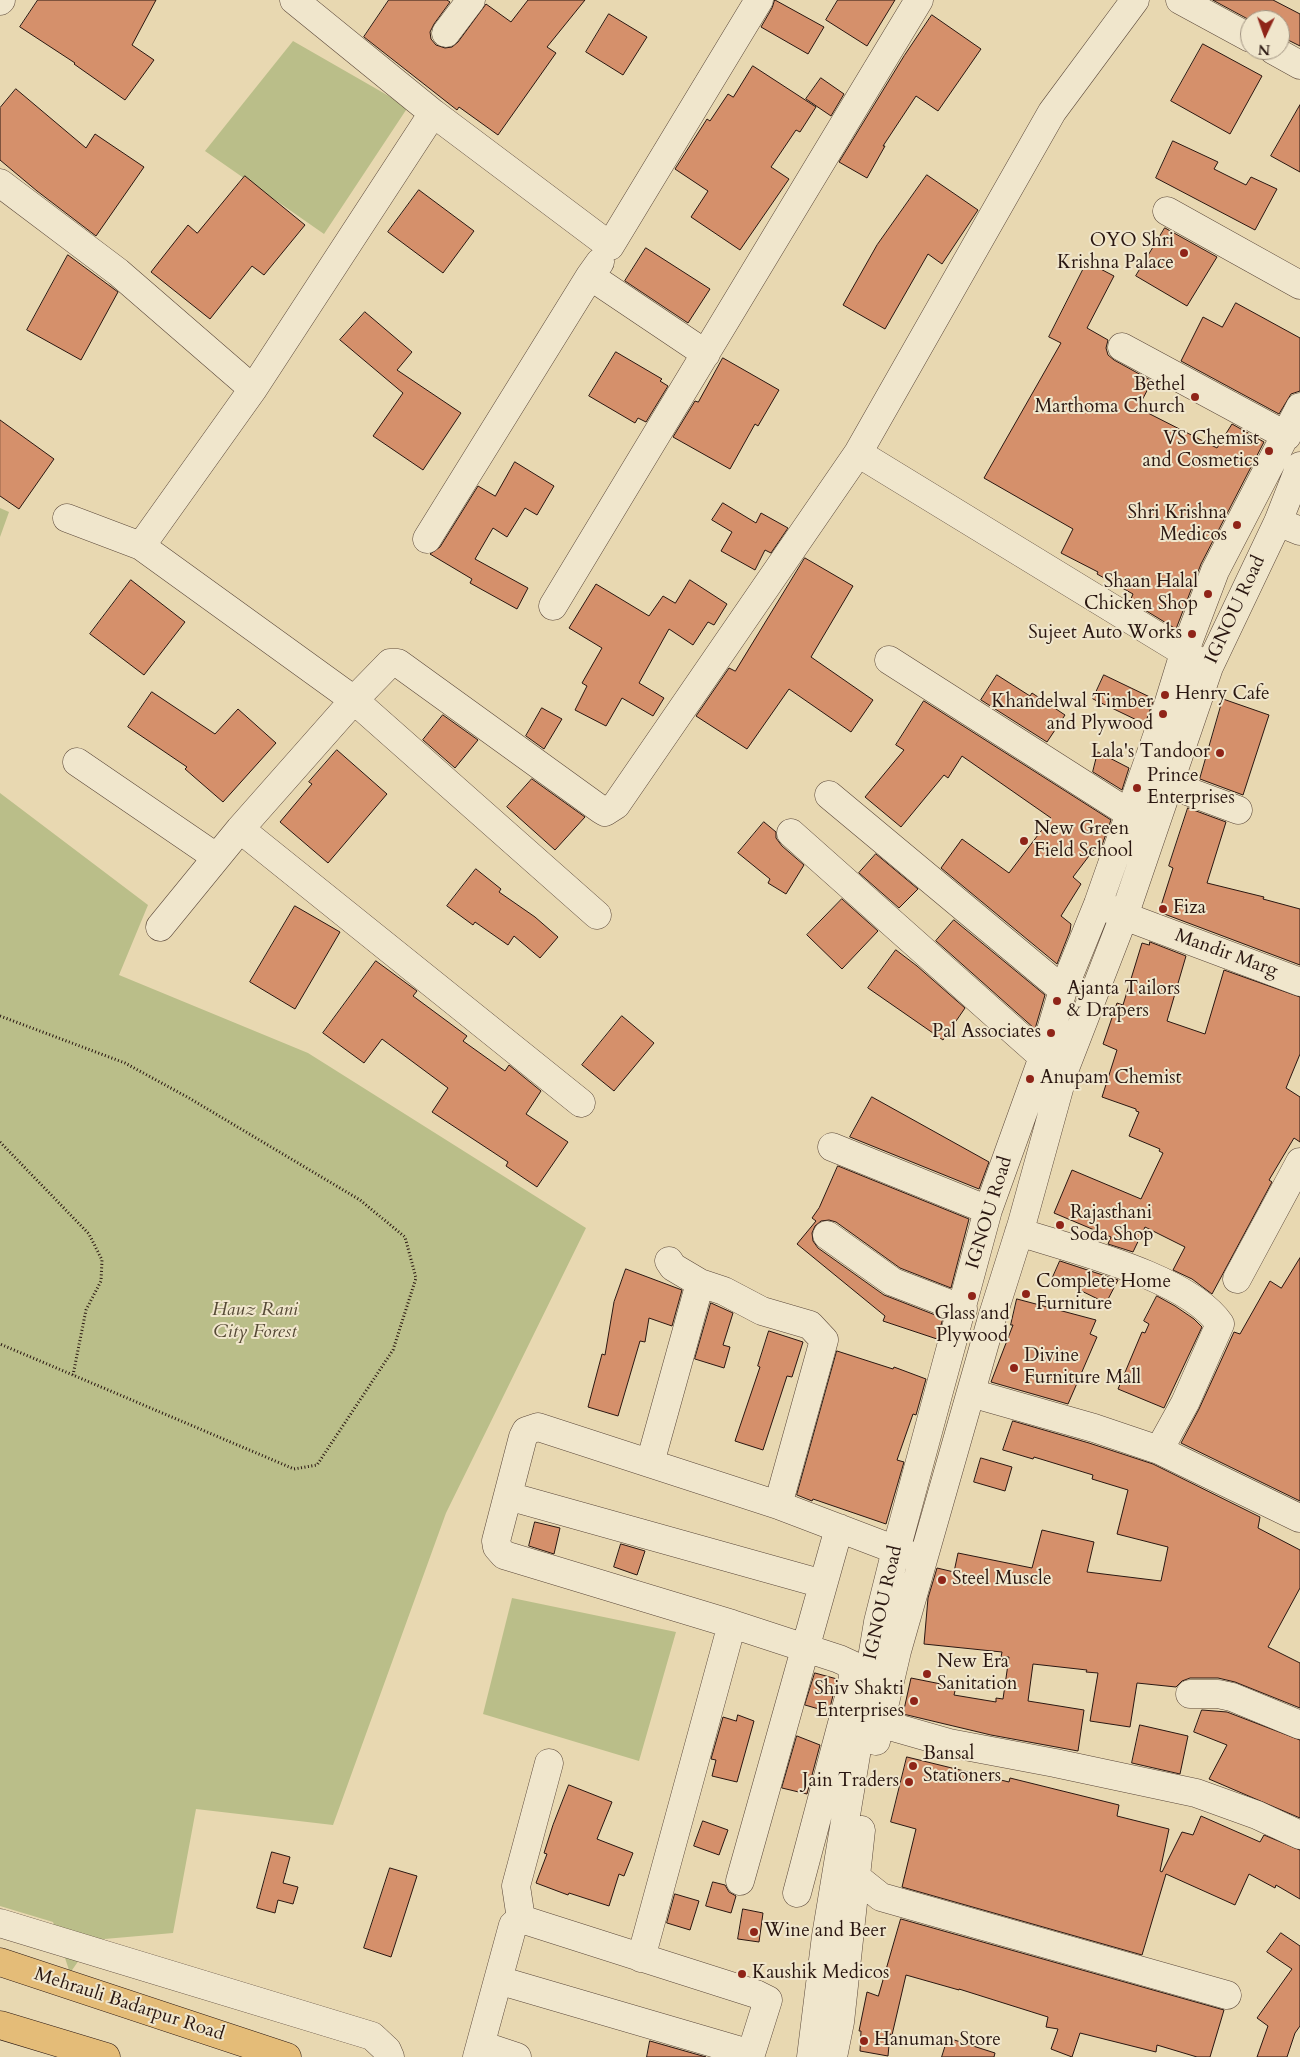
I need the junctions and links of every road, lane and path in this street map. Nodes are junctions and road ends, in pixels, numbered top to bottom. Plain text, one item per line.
1 (294, 0) edge
2 (472, 0) edge
3 (759, 0) edge
4 (919, 0) edge
5 (1135, 0) edge
6 (1180, 0) edge
7 (446, 33) dead end
8 (1240, 33) edge
9 (433, 113) junction
10 (0, 183) edge
11 (1168, 210) dead end
12 (610, 246) junction
13 (590, 276) junction
14 (1300, 285) edge
15 (1122, 346) dead end
16 (706, 354) junction
17 (254, 389) junction
18 (1300, 407) edge
19 (1287, 436) junction
20 (858, 452) junction
21 (1300, 466) edge
22 (67, 518) dead end
23 (1289, 527) edge
24 (427, 539) dead end
25 (141, 546) junction
26 (1221, 559) junction
27 (1251, 578) junction
28 (553, 606) dead end
29 (1184, 652) junction
30 (889, 660) dead end
31 (1209, 667) junction
32 (354, 700) junction
33 (77, 762) dead end
34 (1168, 784) junction
35 (829, 795) dead end
36 (1238, 810) dead end
37 (1142, 820) junction
38 (240, 829) junction
39 (791, 833) dead end
40 (216, 857) junction
41 (1098, 904) junction
42 (597, 915) dead end
43 (1124, 916) junction
44 (160, 927) dead end
45 (1300, 982) edge
46 (1063, 990) junction
47 (0, 1016) edge
48 (1043, 1057) junction
49 (581, 1103) dead end
50 (0, 1142) edge
51 (832, 1146) dead end
52 (1300, 1162) edge
53 (988, 1210) junction
54 (1019, 1232) junction
55 (827, 1235) dead end
56 (669, 1261) dead end
57 (1238, 1279) dead end
58 (700, 1283) junction
59 (963, 1310) junction
60 (0, 1344) edge
61 (73, 1375) junction
62 (971, 1393) junction
63 (1159, 1450) junction
64 (650, 1463) junction
65 (508, 1496) junction
66 (778, 1505) junction
67 (1298, 1518) dead end
68 (839, 1528) junction
69 (896, 1550) junction
70 (923, 1559) junction
71 (823, 1584) junction
72 (732, 1624) junction
73 (806, 1648) junction
74 (1190, 1694) dead end
75 (879, 1723) junction
76 (1300, 1725) edge
77 (549, 1763) dead end
78 (1300, 1835) edge
79 (856, 1878) junction
80 (740, 1881) dead end
81 (798, 1893) dead end
82 (521, 1919) junction
83 (0, 1923) edge
84 (641, 1958) junction
85 (0, 1962) edge
86 (498, 1980) junction
87 (1227, 1996) dead end
88 (0, 2025) edge
89 (479, 2051) edge
90 (750, 2055) edge
91 (106, 2057) edge
92 (288, 2057) edge
93 (390, 2057) edge
94 (517, 2057) edge
95 (811, 2057) edge
96 (833, 2057) edge

1 - 9 street
2 - 7 street
3 - 12 street
4 - 16 street
5 - 20 street
6 - 8 street
9 - 12 street
9 - 17 street
10 - 17 street
11 - 14 street
12 - 13 street
13 - 16 street
13 - 24 street
15 - 19 street
16 - 28 street
17 - 25 street
18 - 19 street, IGNOU Road
19 - 26 street, IGNOU Road
20 - 29 street
20 - 32 street
21 - 23 street, IGNOU Road
22 - 25 street
23 - 27 street, IGNOU Road
25 - 32 street
26 - 27 street
26 - 29 street, IGNOU Road
27 - 31 street, IGNOU Road
29 - 31 street
29 - 37 street, IGNOU Road
30 - 37 street
31 - 34 street, IGNOU Road
32 - 38 street
32 - 42 street
33 - 40 street
34 - 36 street
34 - 37 street, IGNOU Road
35 - 46 street
37 - 41 street, IGNOU Road
37 - 43 street, IGNOU Road
38 - 40 street
38 - 49 street
39 - 48 street
40 - 44 street
41 - 43 street, Mandir Marg
41 - 46 street, IGNOU Road
43 - 45 street, Mandir Marg
43 - 54 street, IGNOU Road
46 - 48 street, IGNOU Road
47 - 61 path
48 - 53 street, IGNOU Road
50 - 61 path
51 - 53 street
52 - 57 street
53 - 59 street, IGNOU Road
54 - 62 street, IGNOU Road
54 - 63 street
55 - 59 street
56 - 58 street
58 - 64 street
58 - 66 street
59 - 69 street, IGNOU Road
60 - 61 path
62 - 63 street
62 - 70 street, IGNOU Road
63 - 67 street
64 - 65 street
64 - 66 street
65 - 71 street
65 - 72 street
66 - 68 street
68 - 69 street
68 - 71 street
69 - 70 street
69 - 95 street, IGNOU Road
70 - 75 street, IGNOU Road
71 - 73 street
72 - 73 street
72 - 84 street
73 - 80 street
73 - 81 street
74 - 76 street
75 - 78 street
75 - 79 street, IGNOU Road
77 - 82 street
79 - 87 street
79 - 96 street, IGNOU Road
82 - 84 street
82 - 86 street
83 - 93 street
84 - 90 street
85 - 92 main road, Mehrauli Badarpur Road
86 - 89 street
86 - 90 street
88 - 91 main road
89 - 94 street

